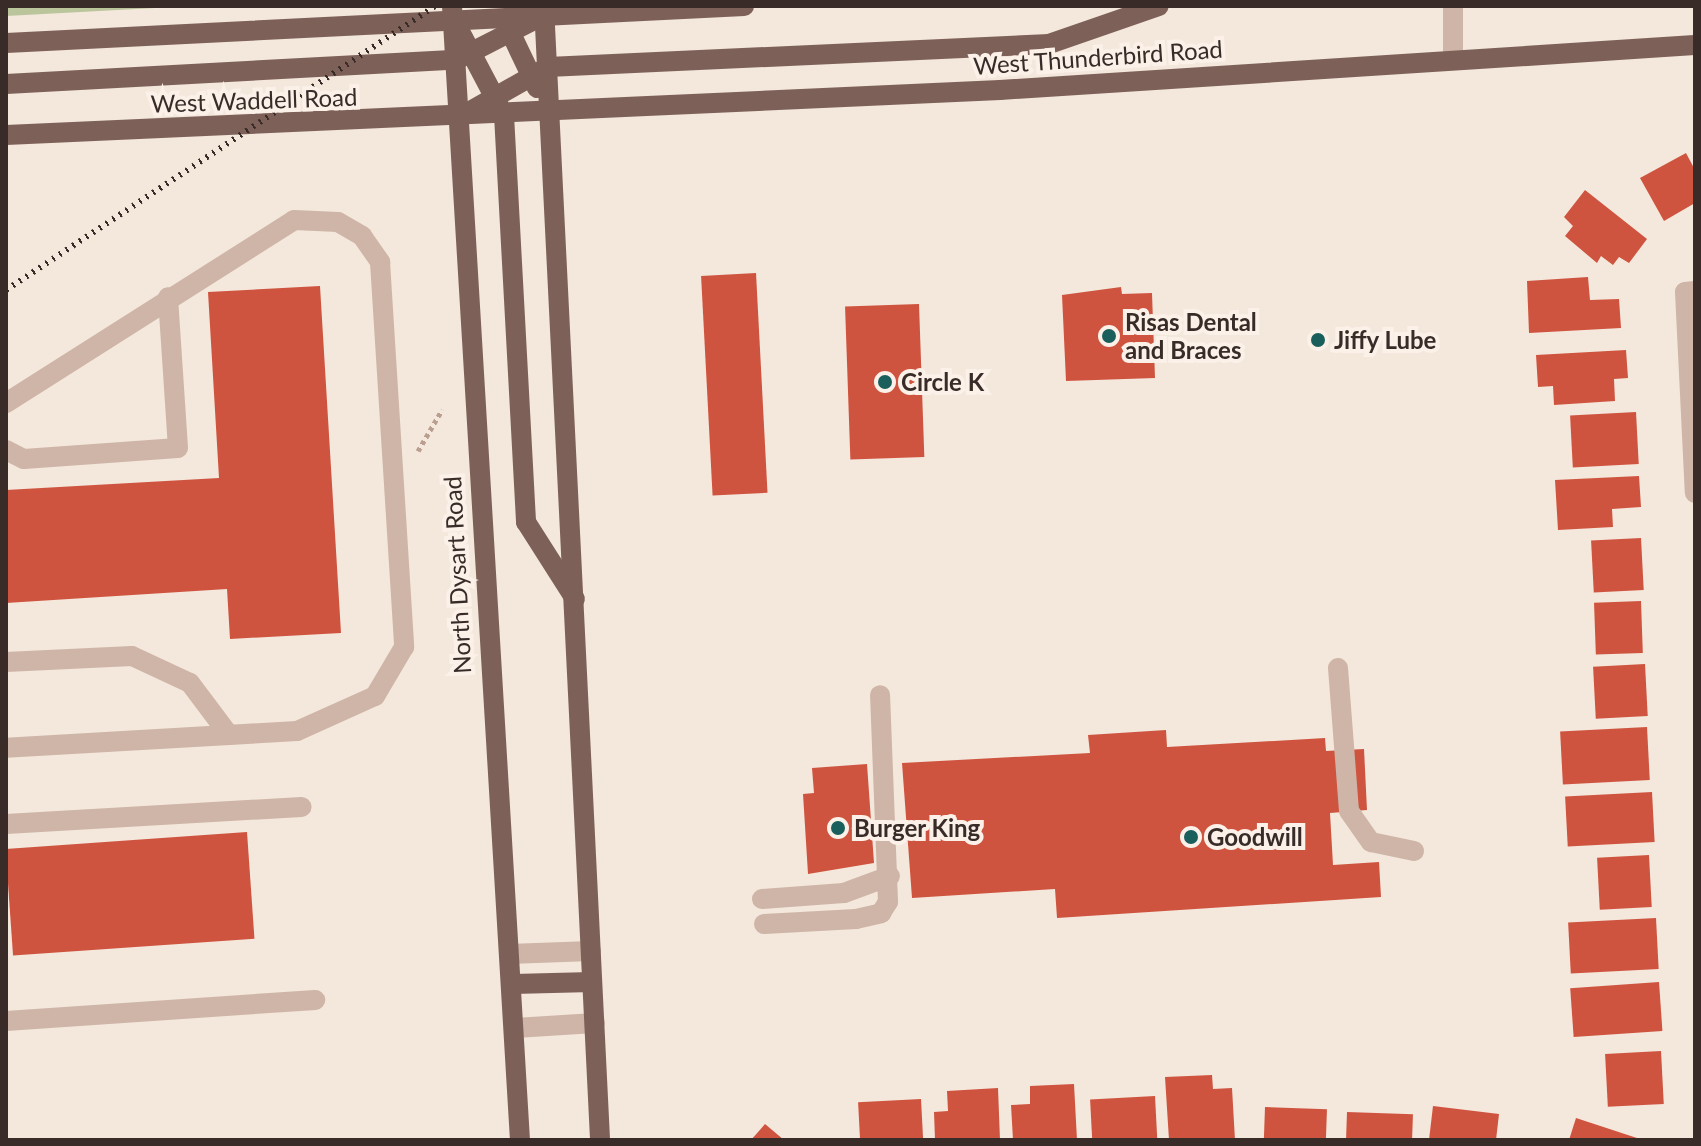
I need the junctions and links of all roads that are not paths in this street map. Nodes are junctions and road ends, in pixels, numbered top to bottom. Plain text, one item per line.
1 (744, 6) edge
2 (1159, 6) edge
3 (1453, 6) edge
4 (545, 10) edge
5 (453, 12) edge
6 (506, 19) edge
7 (6, 43) edge
8 (1695, 45) edge
9 (464, 56) junction
10 (1453, 60) junction
11 (539, 72) junction
12 (6, 84) edge
13 (499, 106) junction
14 (552, 112) junction
15 (460, 117) junction
16 (6, 135) edge
17 (1690, 291) edge
18 (168, 297) junction
19 (6, 403) edge
20 (6, 450) edge
21 (1695, 493) edge
22 (575, 600) junction
23 (6, 662) edge
24 (1338, 668) dead end
25 (880, 695) dead end
26 (229, 735) junction
27 (6, 748) edge
28 (302, 807) dead end
29 (6, 824) edge
30 (1414, 851) dead end
31 (890, 876) junction
32 (762, 899) dead end
33 (764, 924) dead end
34 (591, 951) junction
35 (509, 954) junction
36 (592, 982) junction
37 (513, 984) junction
38 (315, 1000) dead end
39 (6, 1021) edge
40 (595, 1023) junction
41 (515, 1028) junction
42 (520, 1140) edge
43 (600, 1140) edge

1 - 4 main road
2 - 11 main road
3 - 10 street
4 - 6 main road
4 - 11 main road
5 - 6 main road
5 - 7 main road
5 - 9 main road, North Dysart Road
6 - 9 main road
6 - 11 main road
8 - 10 main road, West Thunderbird Road
9 - 12 main road
9 - 13 main road
9 - 15 main road, North Dysart Road
10 - 14 main road, West Thunderbird Road
11 - 13 main road
11 - 14 main road
13 - 14 main road, West Thunderbird Road
13 - 15 main road, West Waddell Road
13 - 22 main road
14 - 22 main road
15 - 16 main road, West Waddell Road
15 - 35 main road, North Dysart Road
17 - 21 street
18 - 19 street
18 - 20 street
18 - 26 street
22 - 34 main road
23 - 26 street
24 - 30 street
25 - 31 street
26 - 27 street
28 - 29 street
31 - 32 street
31 - 33 street
34 - 35 street
34 - 36 main road
35 - 37 main road, North Dysart Road
36 - 37 main road
36 - 40 main road
37 - 41 main road, North Dysart Road
38 - 39 street
40 - 41 street
40 - 43 main road
41 - 42 main road, North Dysart Road

